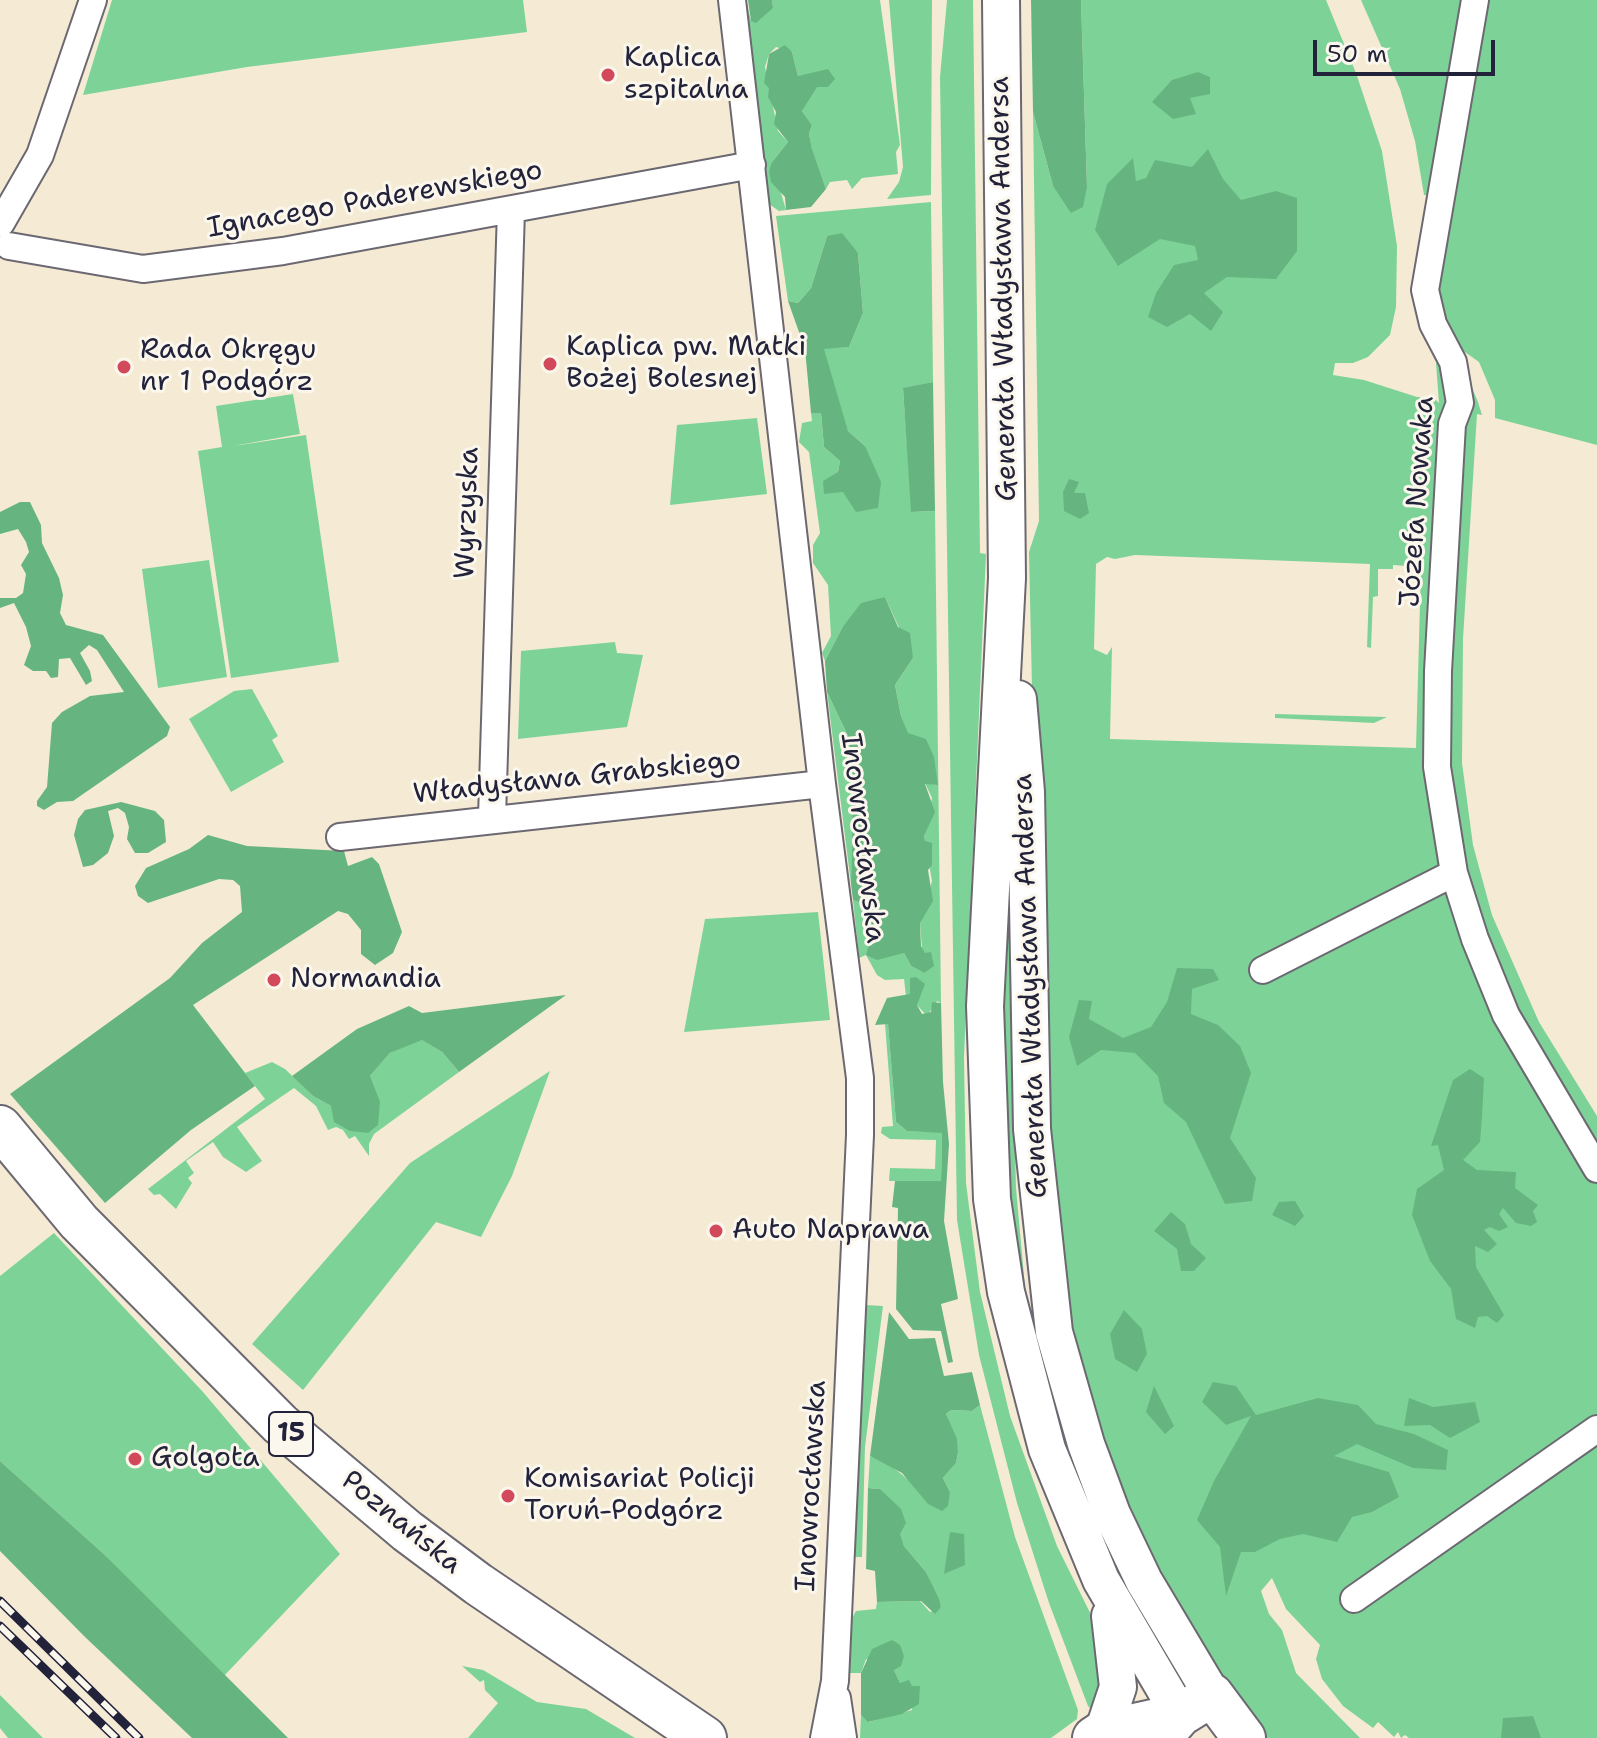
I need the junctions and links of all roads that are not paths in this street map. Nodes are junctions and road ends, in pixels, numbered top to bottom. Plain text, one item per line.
1 (93, 0) edge
2 (732, 0) edge
3 (1001, 0) edge
4 (1475, 0) edge
5 (752, 165) junction
6 (511, 210) junction
7 (2, 237) edge
8 (1007, 578) junction
9 (822, 784) junction
10 (492, 817) junction
11 (340, 837) dead end
12 (1454, 873) junction
13 (1263, 970) dead end
14 (0, 1127) edge
15 (1597, 1169) edge
16 (1597, 1429) edge
17 (1096, 1569) junction
18 (1354, 1599) dead end
19 (1187, 1721) edge
20 (828, 1733) edge
21 (1099, 1735) edge
22 (705, 1738) edge
23 (1244, 1738) edge

1 - 7 street
2 - 5 street, Inowrocławska
3 - 8 main road, Generała Władysława Andersa
4 - 12 street, Józefa Nowaka
5 - 6 street, Ignacego Paderewskiego
5 - 9 street, Inowrocławska
6 - 7 street, Ignacego Paderewskiego
6 - 10 street, Wyrzyska
8 - 17 main road, Generała Władysława Andersa
8 - 19 main road, Generała Władysława Andersa
9 - 10 street, Władysława Grabskiego
9 - 20 street, Inowrocławska
10 - 11 street, Władysława Grabskiego
12 - 13 street
12 - 15 street, Józefa Nowaka
14 - 22 main road, Poznańska / 15
16 - 18 street
17 - 19 main road, Generała Władysława Andersa
17 - 21 main road, Generała Władysława Andersa
19 - 21 main road
19 - 23 main road

